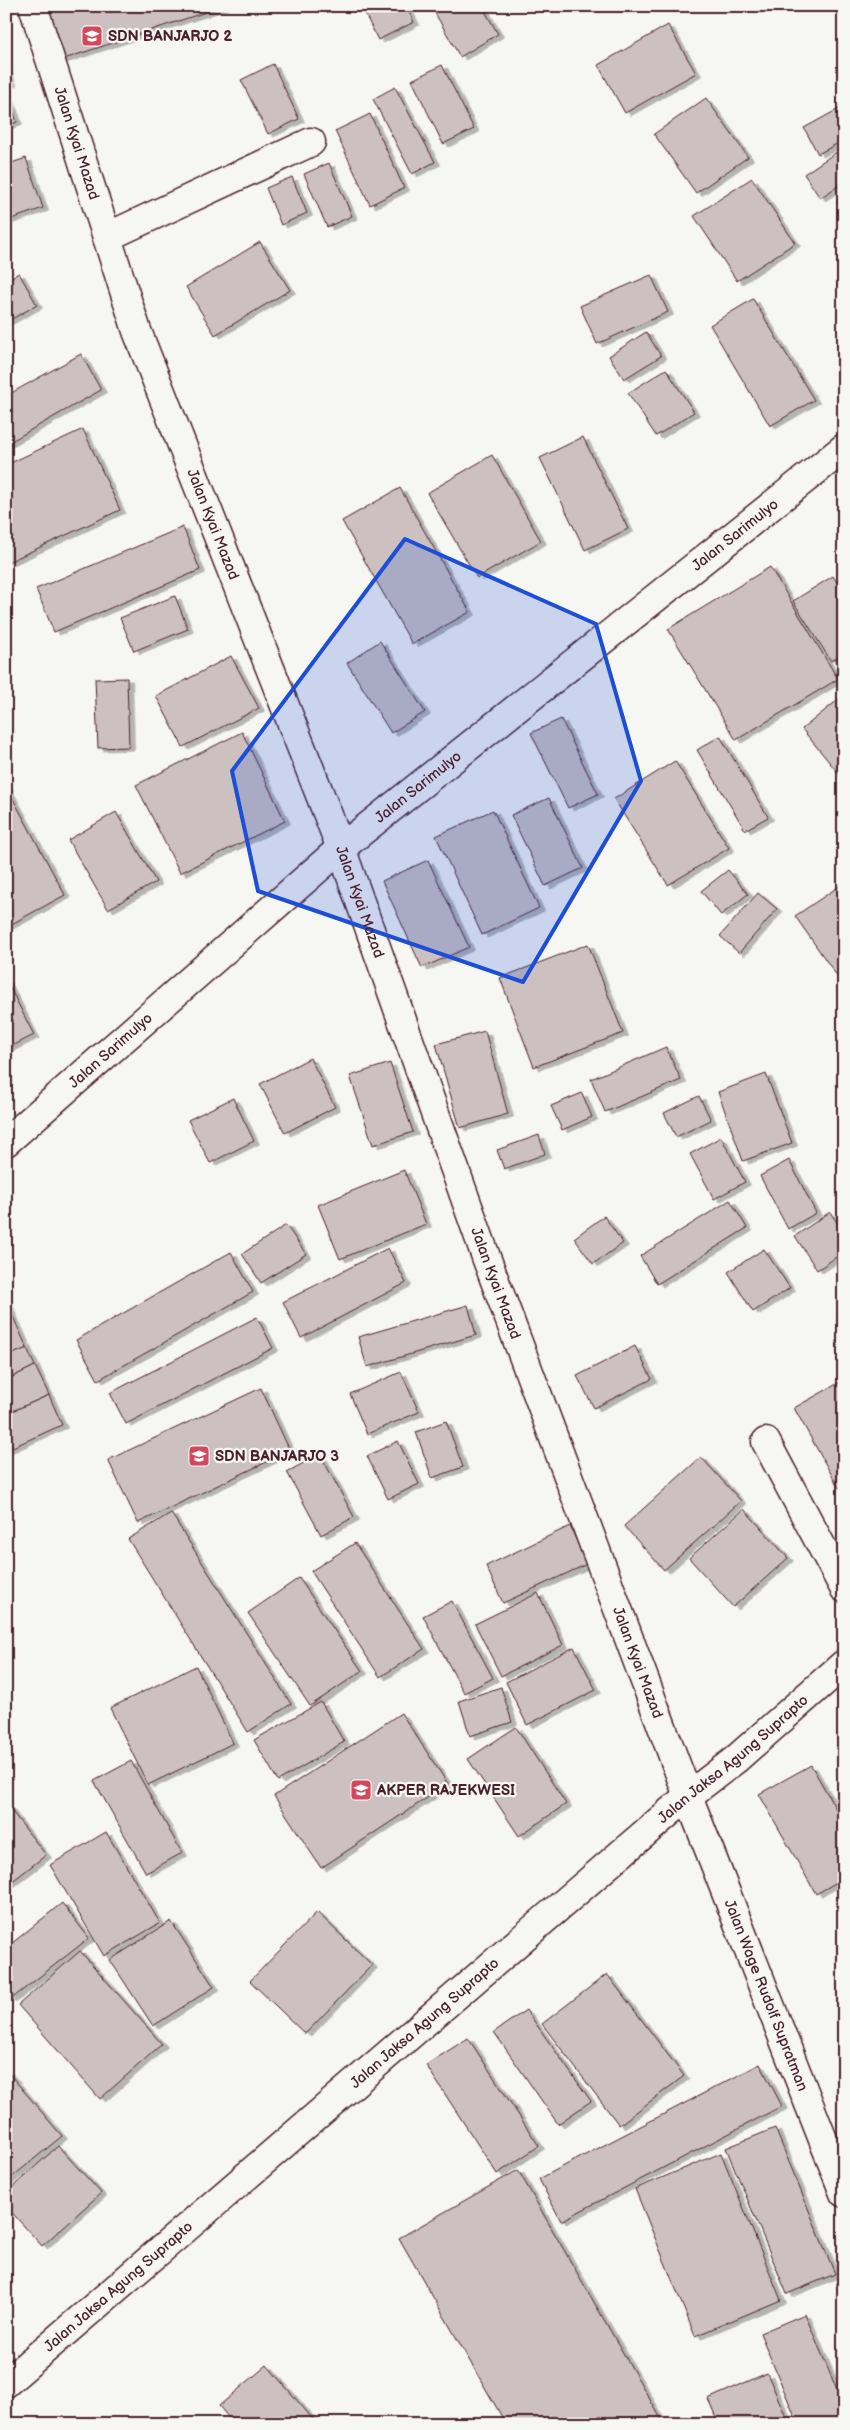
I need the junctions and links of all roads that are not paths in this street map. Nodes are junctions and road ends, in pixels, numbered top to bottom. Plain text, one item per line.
1 (33, 6) edge
2 (311, 142) dead end
3 (107, 237) junction
4 (844, 448) edge
5 (341, 848) junction
6 (6, 1142) edge
7 (766, 1442) dead end
8 (844, 1588) edge
9 (844, 1664) edge
10 (688, 1796) junction
11 (844, 2193) edge
12 (6, 2383) edge

1 - 3 street, Jalan Kyai Mazad
2 - 3 street
3 - 5 street, Jalan Kyai Mazad
4 - 5 street, Jalan Sarimulyo
5 - 6 street, Jalan Sarimulyo
5 - 10 street, Jalan Kyai Mazad
7 - 8 street
9 - 10 street, Jalan Jaksa Agung Suprapto
10 - 11 street, Jalan Wage Rudolf Supratman
10 - 12 street, Jalan Jaksa Agung Suprapto

